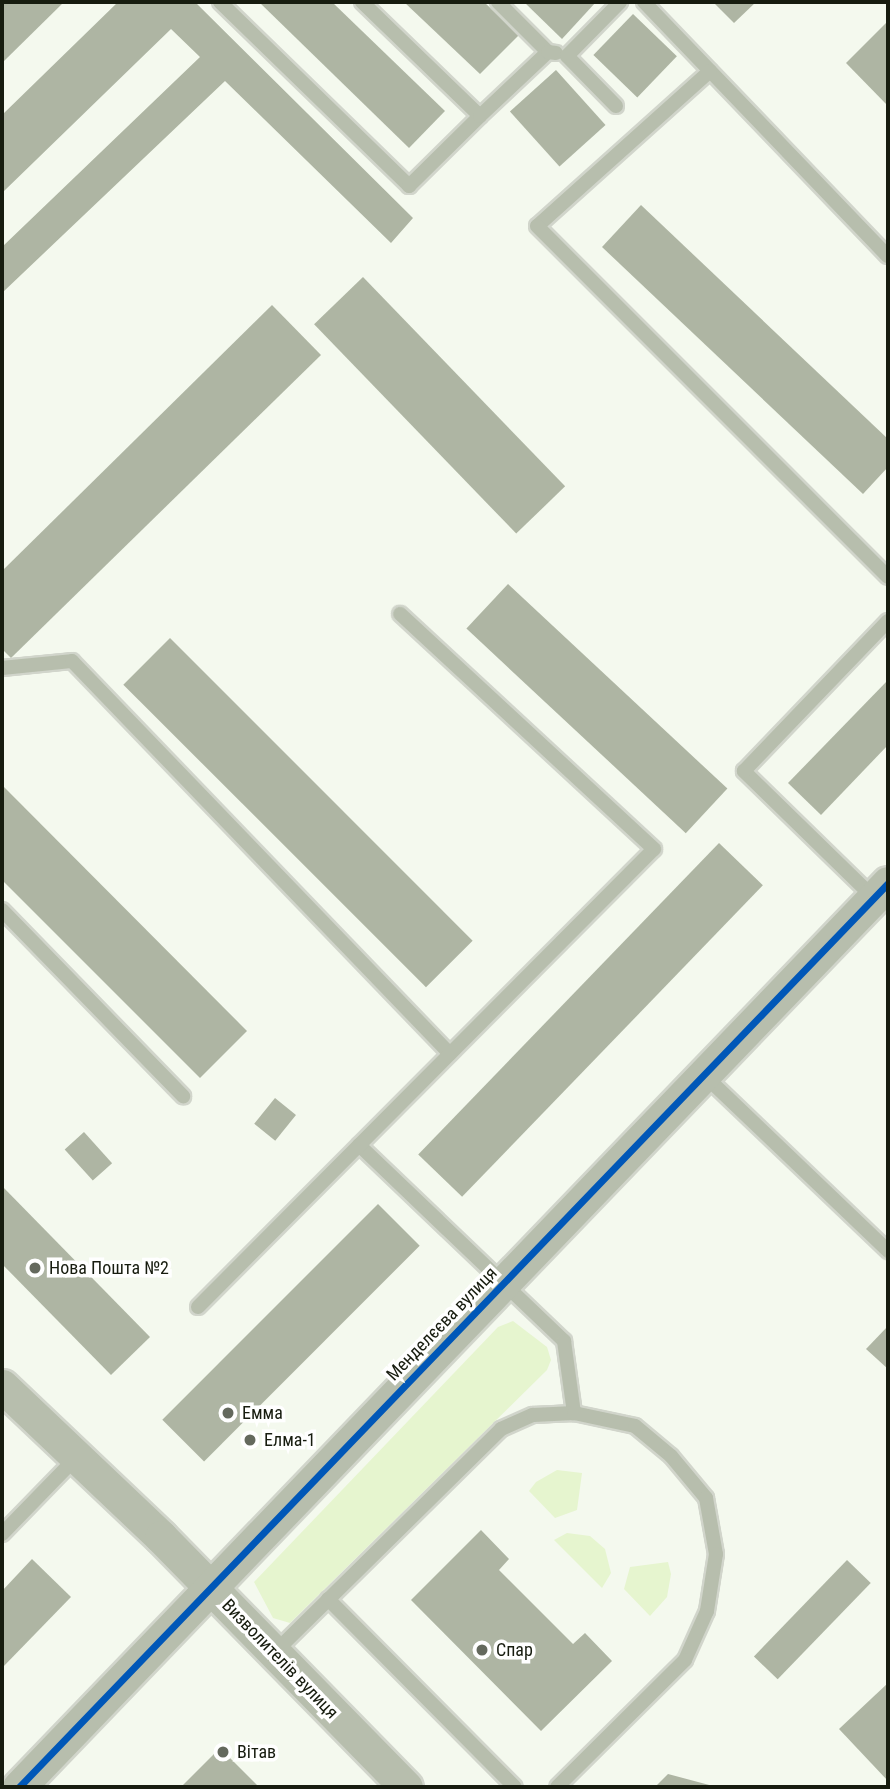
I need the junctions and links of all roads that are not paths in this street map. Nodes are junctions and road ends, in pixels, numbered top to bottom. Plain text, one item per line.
1 (220, 2) edge
2 (362, 2) edge
3 (498, 2) edge
4 (620, 2) edge
5 (644, 2) edge
6 (548, 52) junction
7 (567, 56) junction
8 (710, 71) junction
9 (616, 106) dead end
10 (480, 116) junction
11 (888, 256) edge
12 (888, 577) edge
13 (400, 614) dead end
14 (888, 621) edge
15 (2, 668) edge
16 (881, 890) edge
17 (2, 910) edge
18 (450, 1054) junction
19 (704, 1075) junction
20 (183, 1096) dead end
21 (359, 1145) junction
22 (888, 1251) edge
23 (506, 1281) junction
24 (198, 1307) dead end
25 (2, 1386) edge
26 (574, 1413) junction
27 (75, 1459) junction
28 (2, 1534) edge
29 (211, 1588) junction
30 (328, 1599) junction
31 (274, 1653) junction
32 (19, 1787) edge
33 (406, 1787) edge
34 (515, 1787) edge
35 (556, 1787) edge

1 - 10 lane
2 - 10 lane
3 - 6 lane
4 - 7 lane
5 - 8 lane
6 - 7 lane
6 - 10 lane
7 - 9 lane
8 - 11 lane
8 - 12 lane
13 - 18 lane
14 - 16 lane
15 - 18 lane
16 - 19 street, Менделєєва вулиця
17 - 20 lane
18 - 21 lane
19 - 22 lane
19 - 23 street, Менделєєва вулиця
21 - 23 lane
21 - 24 lane
23 - 26 lane
23 - 29 street, Менделєєва вулиця
25 - 27 street, Визволителів вулиця
26 - 30 lane
26 - 35 lane
27 - 28 lane
27 - 29 street, Визволителів вулиця
29 - 31 street, Визволителів вулиця
29 - 32 street, Менделєєва вулиця
30 - 31 lane
30 - 34 lane
31 - 33 street, Визволителів вулиця

